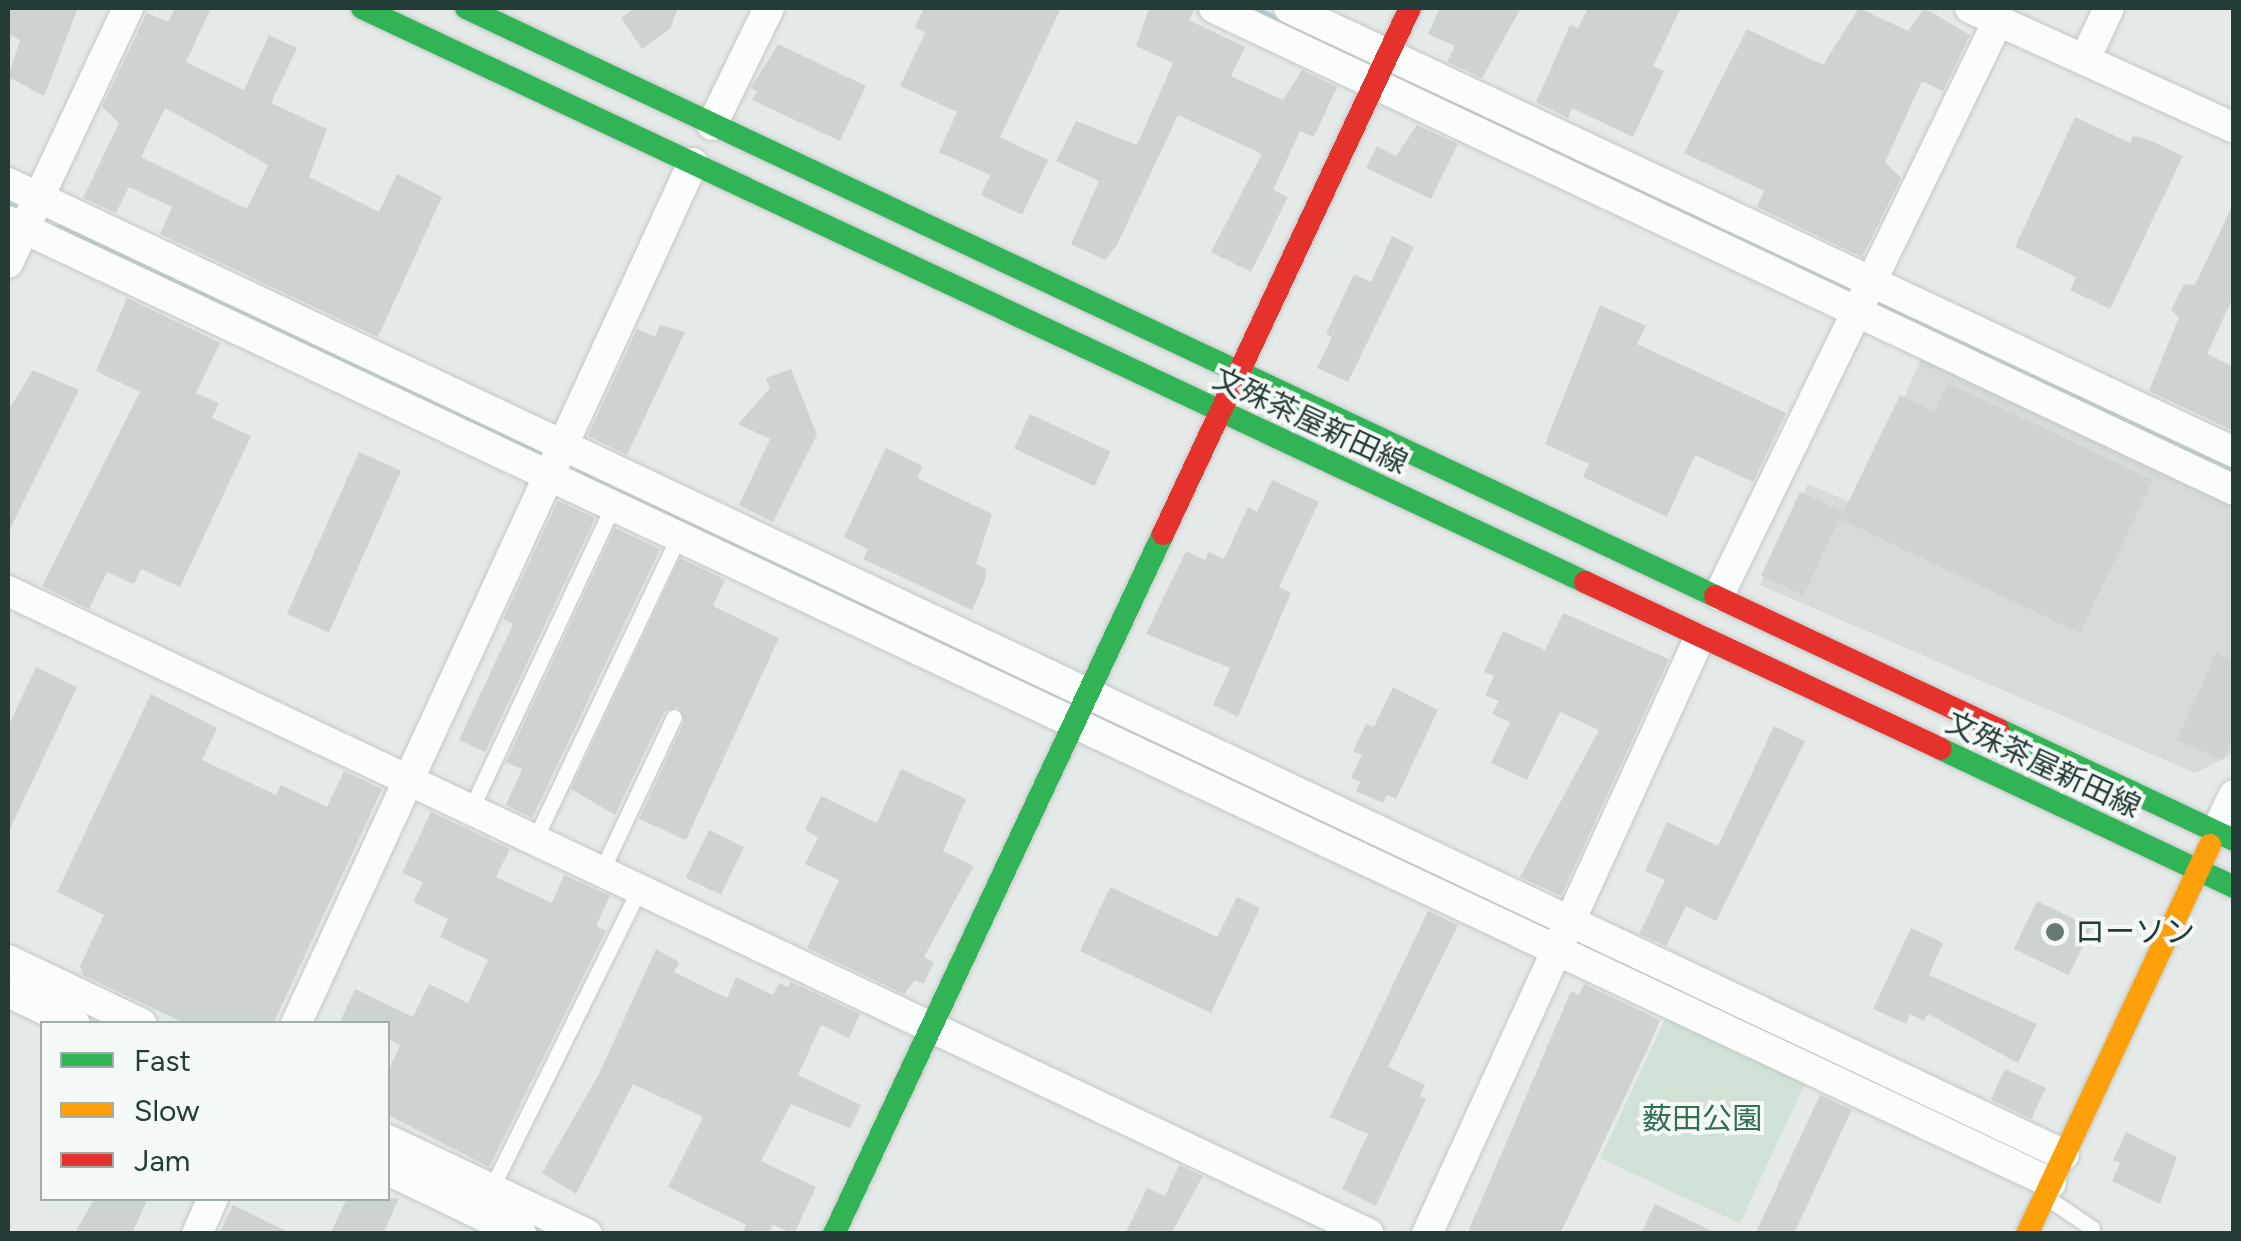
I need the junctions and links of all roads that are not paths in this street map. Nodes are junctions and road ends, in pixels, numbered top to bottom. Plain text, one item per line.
1 (128, 8) edge
2 (362, 8) edge
3 (466, 8) edge
4 (769, 8) edge
5 (1214, 8) edge
6 (1289, 8) edge
7 (1410, 8) edge
8 (1970, 8) edge
9 (2109, 8) edge
10 (1998, 21) junction
11 (1388, 54) junction
12 (2085, 59) junction
13 (1374, 83) junction
14 (712, 125) junction
15 (2234, 128) edge
16 (693, 164) junction
17 (8, 183) edge
18 (38, 197) junction
19 (16, 225) edge
20 (8, 263) edge
21 (1874, 281) junction
22 (1858, 313) junction
23 (1235, 370) junction
24 (1218, 410) junction
25 (2234, 452) edge
26 (556, 461) junction
27 (2234, 490) edge
28 (614, 504) junction
29 (679, 535) junction
30 (8, 591) edge
31 (1719, 595) junction
32 (1700, 639) junction
33 (1080, 706) junction
34 (674, 717) dead end
35 (408, 782) junction
36 (2234, 795) edge
37 (470, 811) junction
38 (2225, 836) edge
39 (534, 841) junction
40 (2199, 871) junction
41 (601, 872) junction
42 (2234, 887) edge
43 (639, 890) junction
44 (1565, 938) junction
45 (8, 960) edge
46 (8, 992) edge
47 (68, 1021) edge
48 (136, 1021) edge
49 (297, 1021) edge
50 (931, 1026) junction
51 (390, 1141) edge
52 (2064, 1155) junction
53 (390, 1171) edge
54 (491, 1188) junction
55 (2048, 1190) junction
56 (213, 1201) edge
57 (197, 1234) edge
58 (521, 1234) edge
59 (587, 1234) edge
60 (834, 1234) edge
61 (1369, 1234) edge
62 (1427, 1234) edge
63 (2027, 1234) edge
64 (2090, 1234) edge

1 - 18 street
2 - 16 main road, 文殊茶屋新田線
3 - 14 main road, 文殊茶屋新田線
4 - 14 street
5 - 13 street
6 - 11 street
7 - 11 main road
8 - 10 street
9 - 12 street
10 - 12 street
10 - 21 street
11 - 13 main road
11 - 21 street
12 - 15 street
13 - 22 street
13 - 23 main road
14 - 23 main road, 文殊茶屋新田線
16 - 24 main road, 文殊茶屋新田線
16 - 26 street
17 - 18 street
18 - 19 street
18 - 26 street
19 - 20 street
19 - 26 street
21 - 22 street
21 - 25 street
22 - 27 street
22 - 31 street
23 - 24 main road
23 - 31 main road, 文殊茶屋新田線
24 - 32 main road, 文殊茶屋新田線
24 - 33 main road
26 - 28 street
26 - 33 street
26 - 35 street
28 - 29 street
28 - 37 lane
29 - 33 street
29 - 39 lane
30 - 35 street
31 - 38 main road, 文殊茶屋新田線
32 - 40 main road, 文殊茶屋新田線
32 - 44 street
33 - 44 street
33 - 50 main road
34 - 41 lane
35 - 37 street
35 - 49 street
36 - 38 street
37 - 39 street
38 - 40 main road
39 - 41 street
40 - 42 main road, 文殊茶屋新田線
40 - 52 main road
41 - 43 street
43 - 50 street
43 - 54 lane
44 - 52 street
44 - 55 street
44 - 62 street
45 - 48 street
46 - 47 street
50 - 60 main road
50 - 61 street
51 - 54 street
52 - 55 main road
53 - 58 street
54 - 59 street
55 - 63 main road
55 - 64 lane
56 - 57 street

